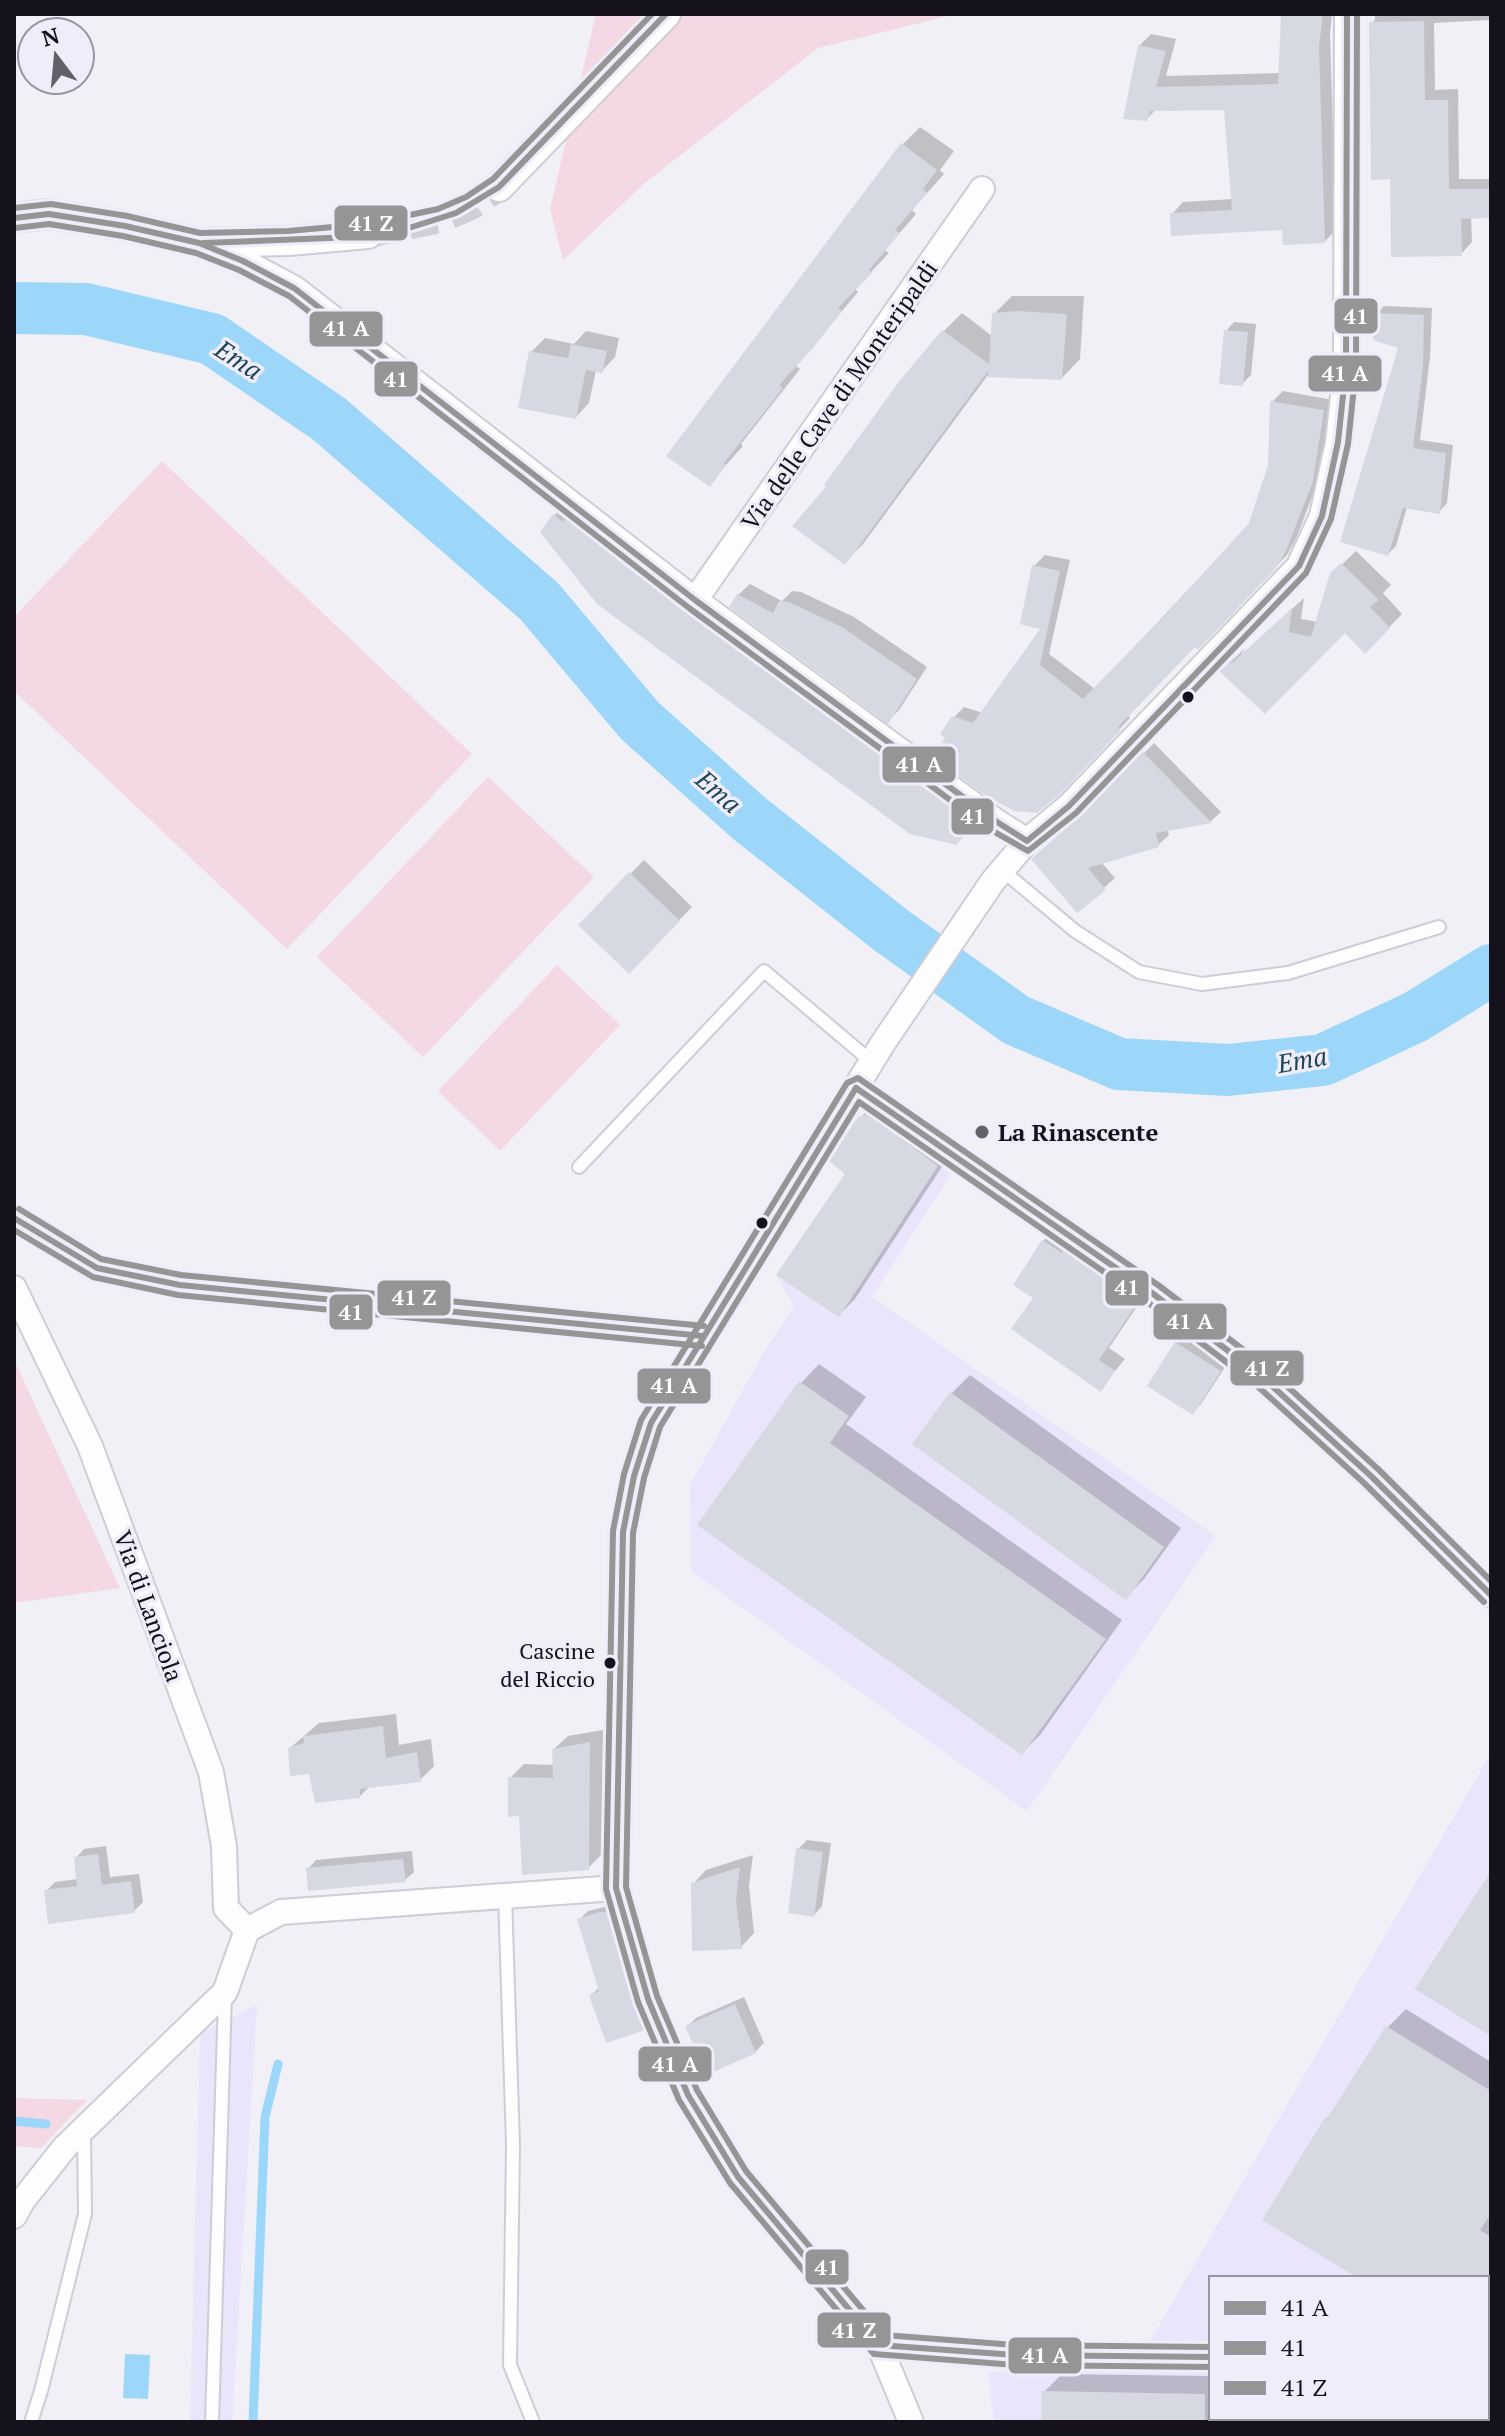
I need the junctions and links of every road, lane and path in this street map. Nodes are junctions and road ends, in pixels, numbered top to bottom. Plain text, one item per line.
1 (666, 14) edge
2 (1347, 14) edge
3 (499, 187) tunnel mouth
4 (982, 189) dead end
5 (14, 218) edge
6 (368, 234) tunnel mouth
7 (199, 243) junction
8 (695, 600) junction
9 (1027, 841) junction
10 (998, 875) junction
11 (1439, 927) dead end
12 (877, 1053) junction
13 (856, 1088) junction
14 (579, 1167) dead end
15 (14, 1218) edge
16 (14, 1288) edge
17 (703, 1336) junction
18 (1491, 1595) edge
19 (616, 1888) junction
20 (505, 1895) junction
21 (247, 1930) junction
22 (225, 1992) junction
23 (84, 2128) junction
24 (14, 2216) edge
25 (879, 2345) junction
26 (1209, 2357) edge
27 (31, 2422) edge
28 (212, 2422) edge
29 (533, 2422) edge
30 (911, 2422) edge

1 - 3 street
2 - 9 street
4 - 8 street, Via delle Cave di Monteripaldi
5 - 7 street
6 - 7 street
7 - 8 street
8 - 9 street
9 - 10 street
10 - 11 lane
10 - 12 street
12 - 13 street
12 - 14 lane
13 - 17 street
13 - 18 street
15 - 17 street
16 - 21 street, Via di Lanciola
17 - 19 street
19 - 20 street
19 - 25 street
20 - 21 street
20 - 29 lane
21 - 22 street
22 - 23 street
22 - 28 lane
23 - 24 street
23 - 27 lane
25 - 26 street
25 - 30 street

